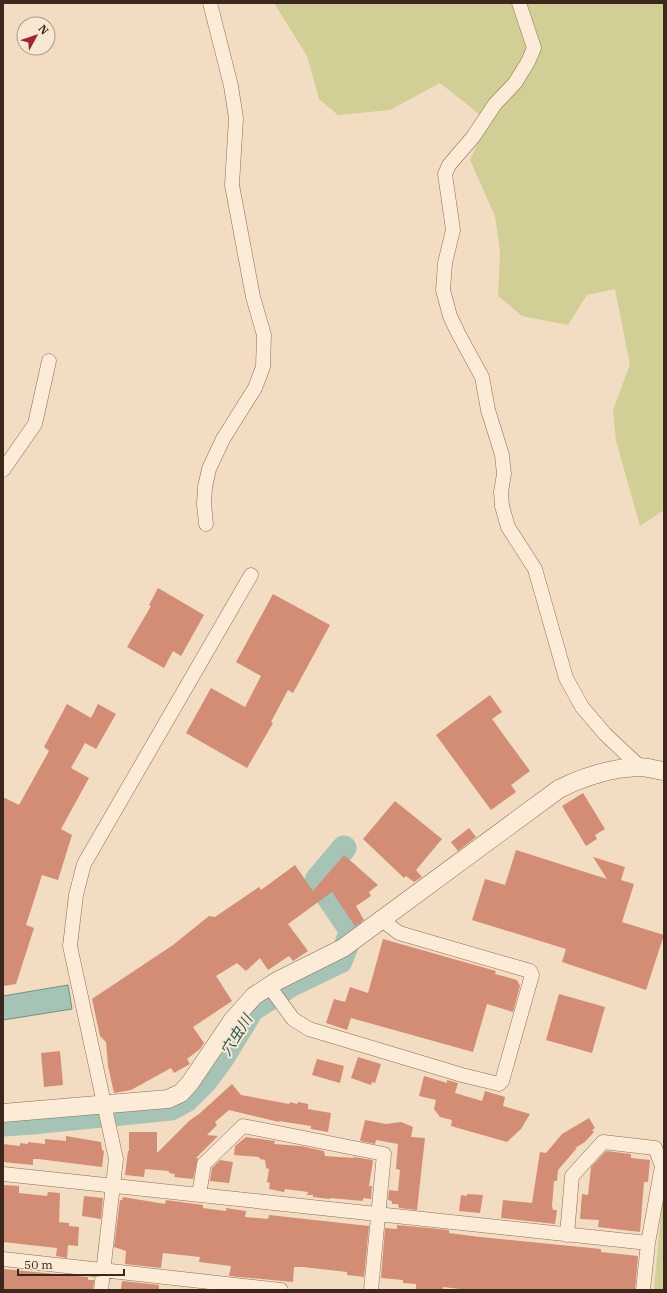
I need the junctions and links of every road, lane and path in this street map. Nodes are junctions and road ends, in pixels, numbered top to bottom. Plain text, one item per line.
1 (210, 3) edge
2 (519, 3) edge
3 (49, 361) dead end
4 (3, 470) edge
5 (206, 524) dead end
6 (251, 575) dead end
7 (640, 767) junction
8 (664, 771) edge
9 (382, 920) junction
10 (269, 986) junction
11 (104, 1104) junction
12 (3, 1113) edge
13 (663, 1166) edge
14 (3, 1174) edge
15 (113, 1186) junction
16 (199, 1195) junction
17 (378, 1214) junction
18 (567, 1235) junction
19 (648, 1244) junction
20 (3, 1259) edge
21 (102, 1270) junction
22 (101, 1290) edge
23 (281, 1290) edge
24 (371, 1290) edge
25 (643, 1290) edge

1 - 5 street
2 - 7 street
3 - 4 street
6 - 11 street
7 - 8 street
7 - 9 street
9 - 10 street
9 - 10 street
10 - 11 street
11 - 12 street
11 - 15 street
13 - 18 street
13 - 19 street
14 - 15 street
15 - 16 street
15 - 21 street
16 - 17 street
16 - 17 street
17 - 18 street
17 - 24 street
18 - 19 street
19 - 25 street
20 - 21 street
21 - 22 street
21 - 23 street

